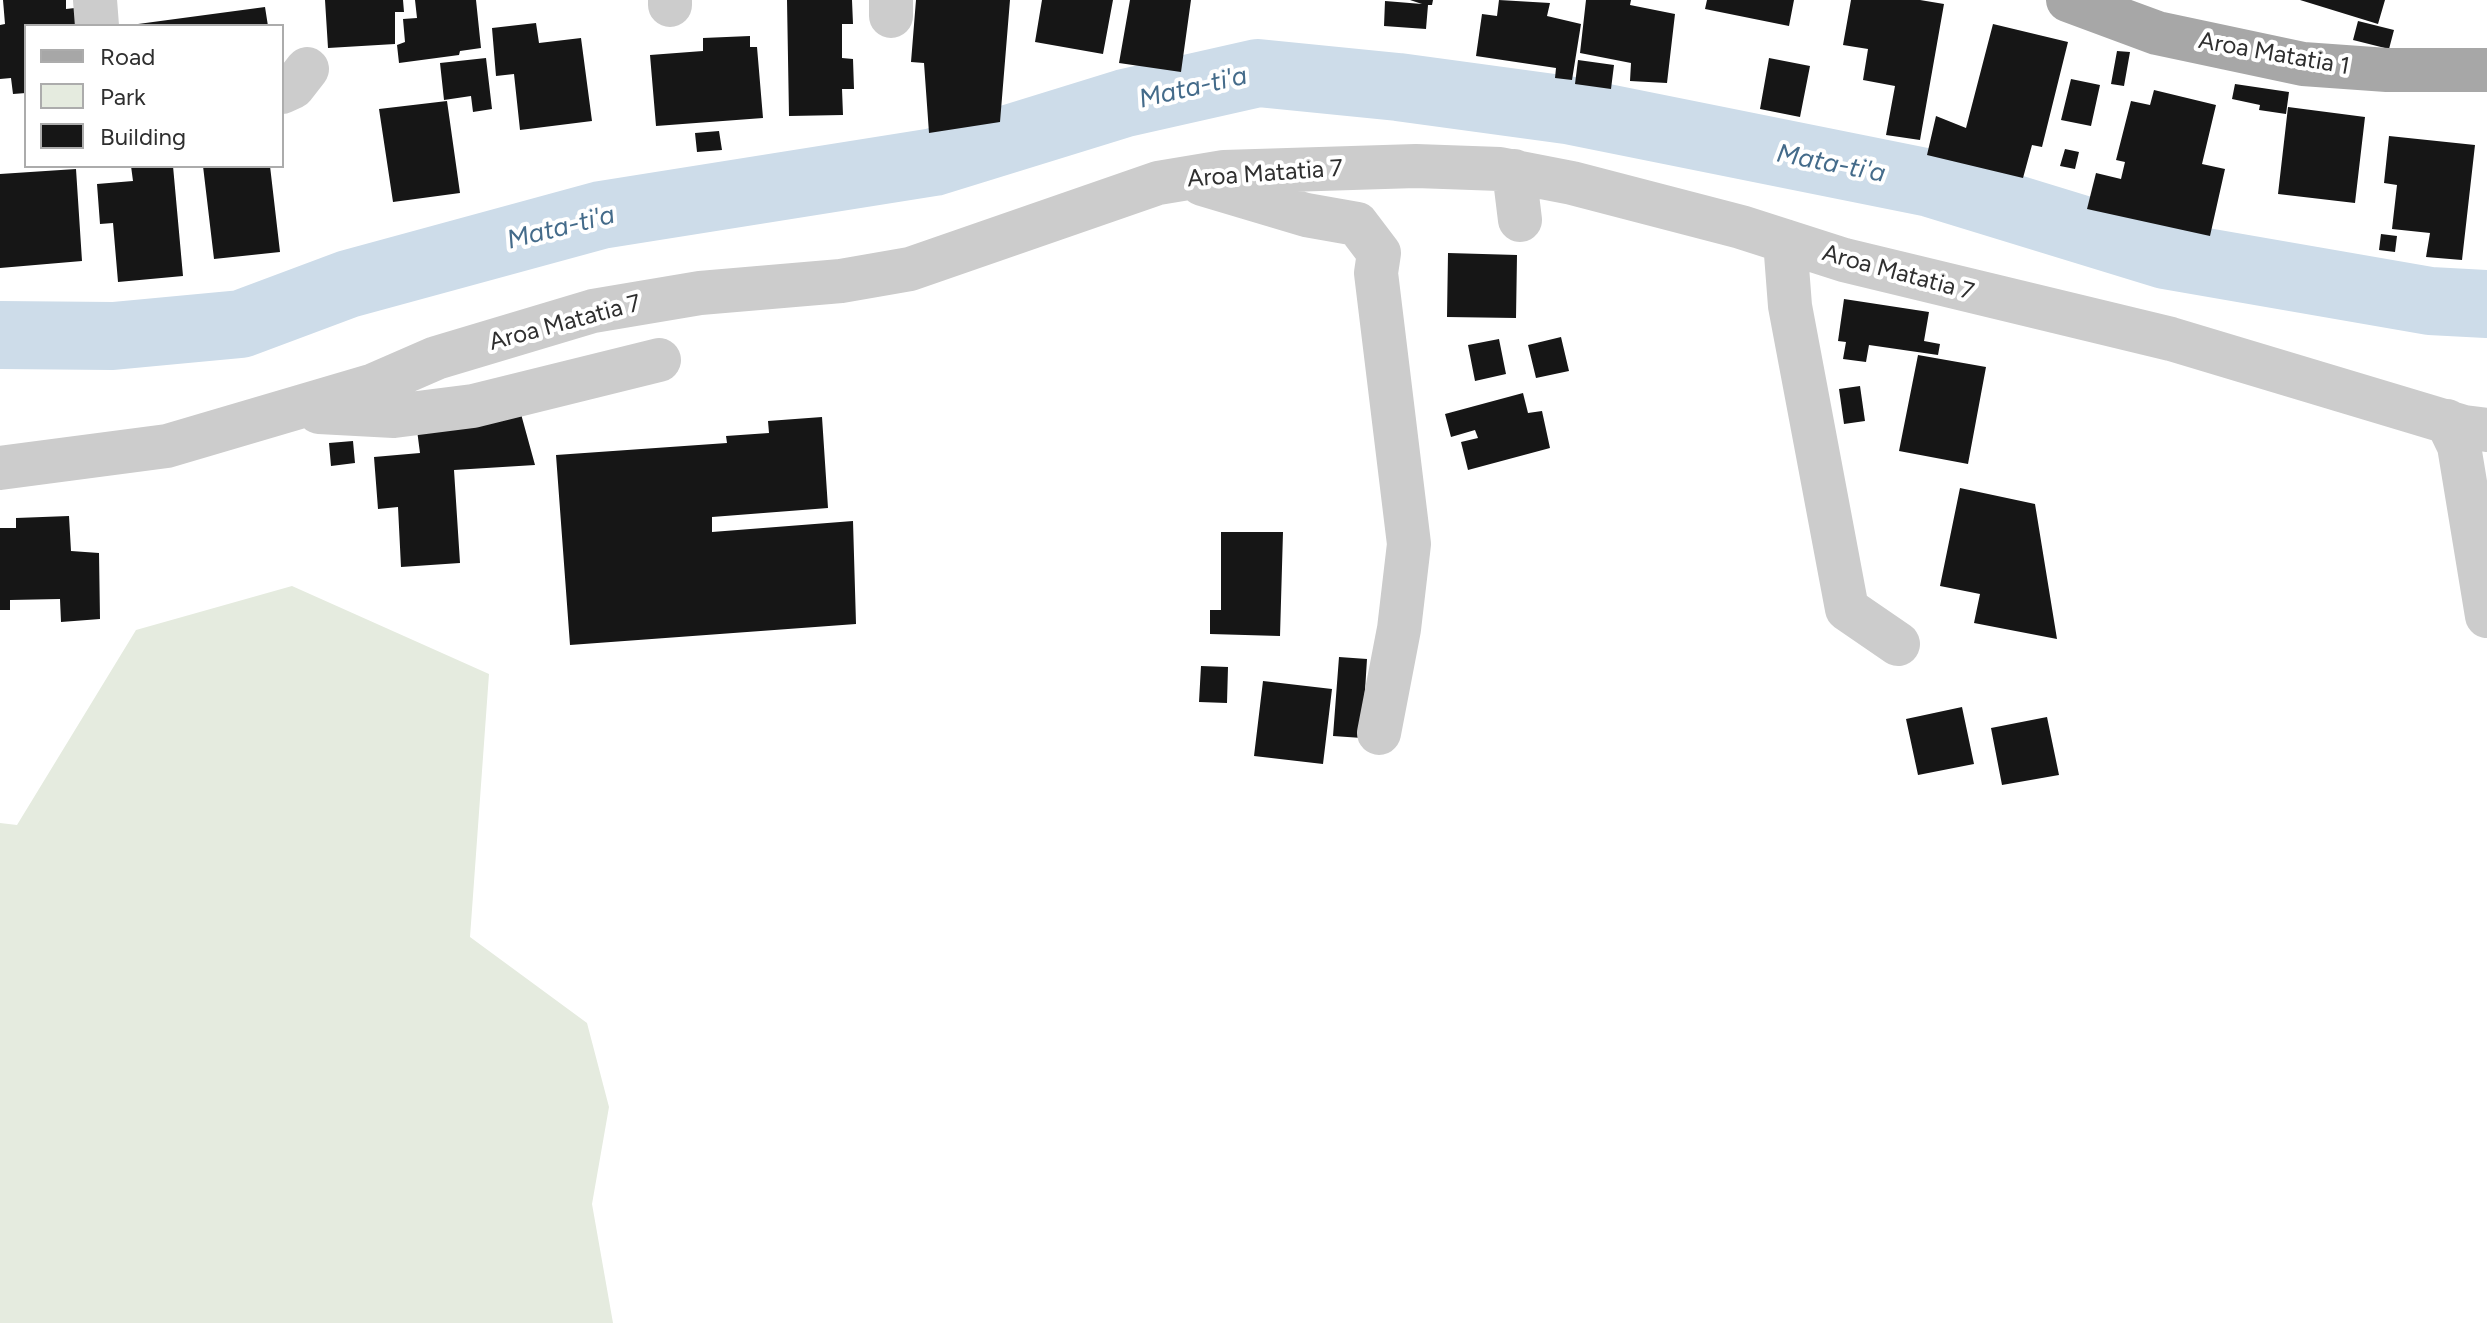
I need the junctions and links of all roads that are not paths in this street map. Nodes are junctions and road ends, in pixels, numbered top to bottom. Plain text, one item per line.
1 (95, 0) edge
2 (2068, 0) edge
3 (97, 24) edge
4 (2487, 70) edge
5 (1514, 171) junction
6 (1184, 178) junction
7 (1520, 220) dead end
8 (1785, 241) junction
9 (659, 360) dead end
10 (301, 406) junction
11 (2467, 426) edge
12 (0, 468) edge
13 (2487, 616) edge
14 (1898, 644) dead end
15 (1379, 733) dead end

1 - 3 street
2 - 4 main road, Aroa Matatia 1
5 - 6 street, Aroa Matatia 7
5 - 7 street
5 - 8 street, Aroa Matatia 7
6 - 10 street, Aroa Matatia 7
6 - 15 street
8 - 11 street, Aroa Matatia 7
8 - 14 street
9 - 10 street
10 - 12 street, Aroa Matatia 7
11 - 13 street

